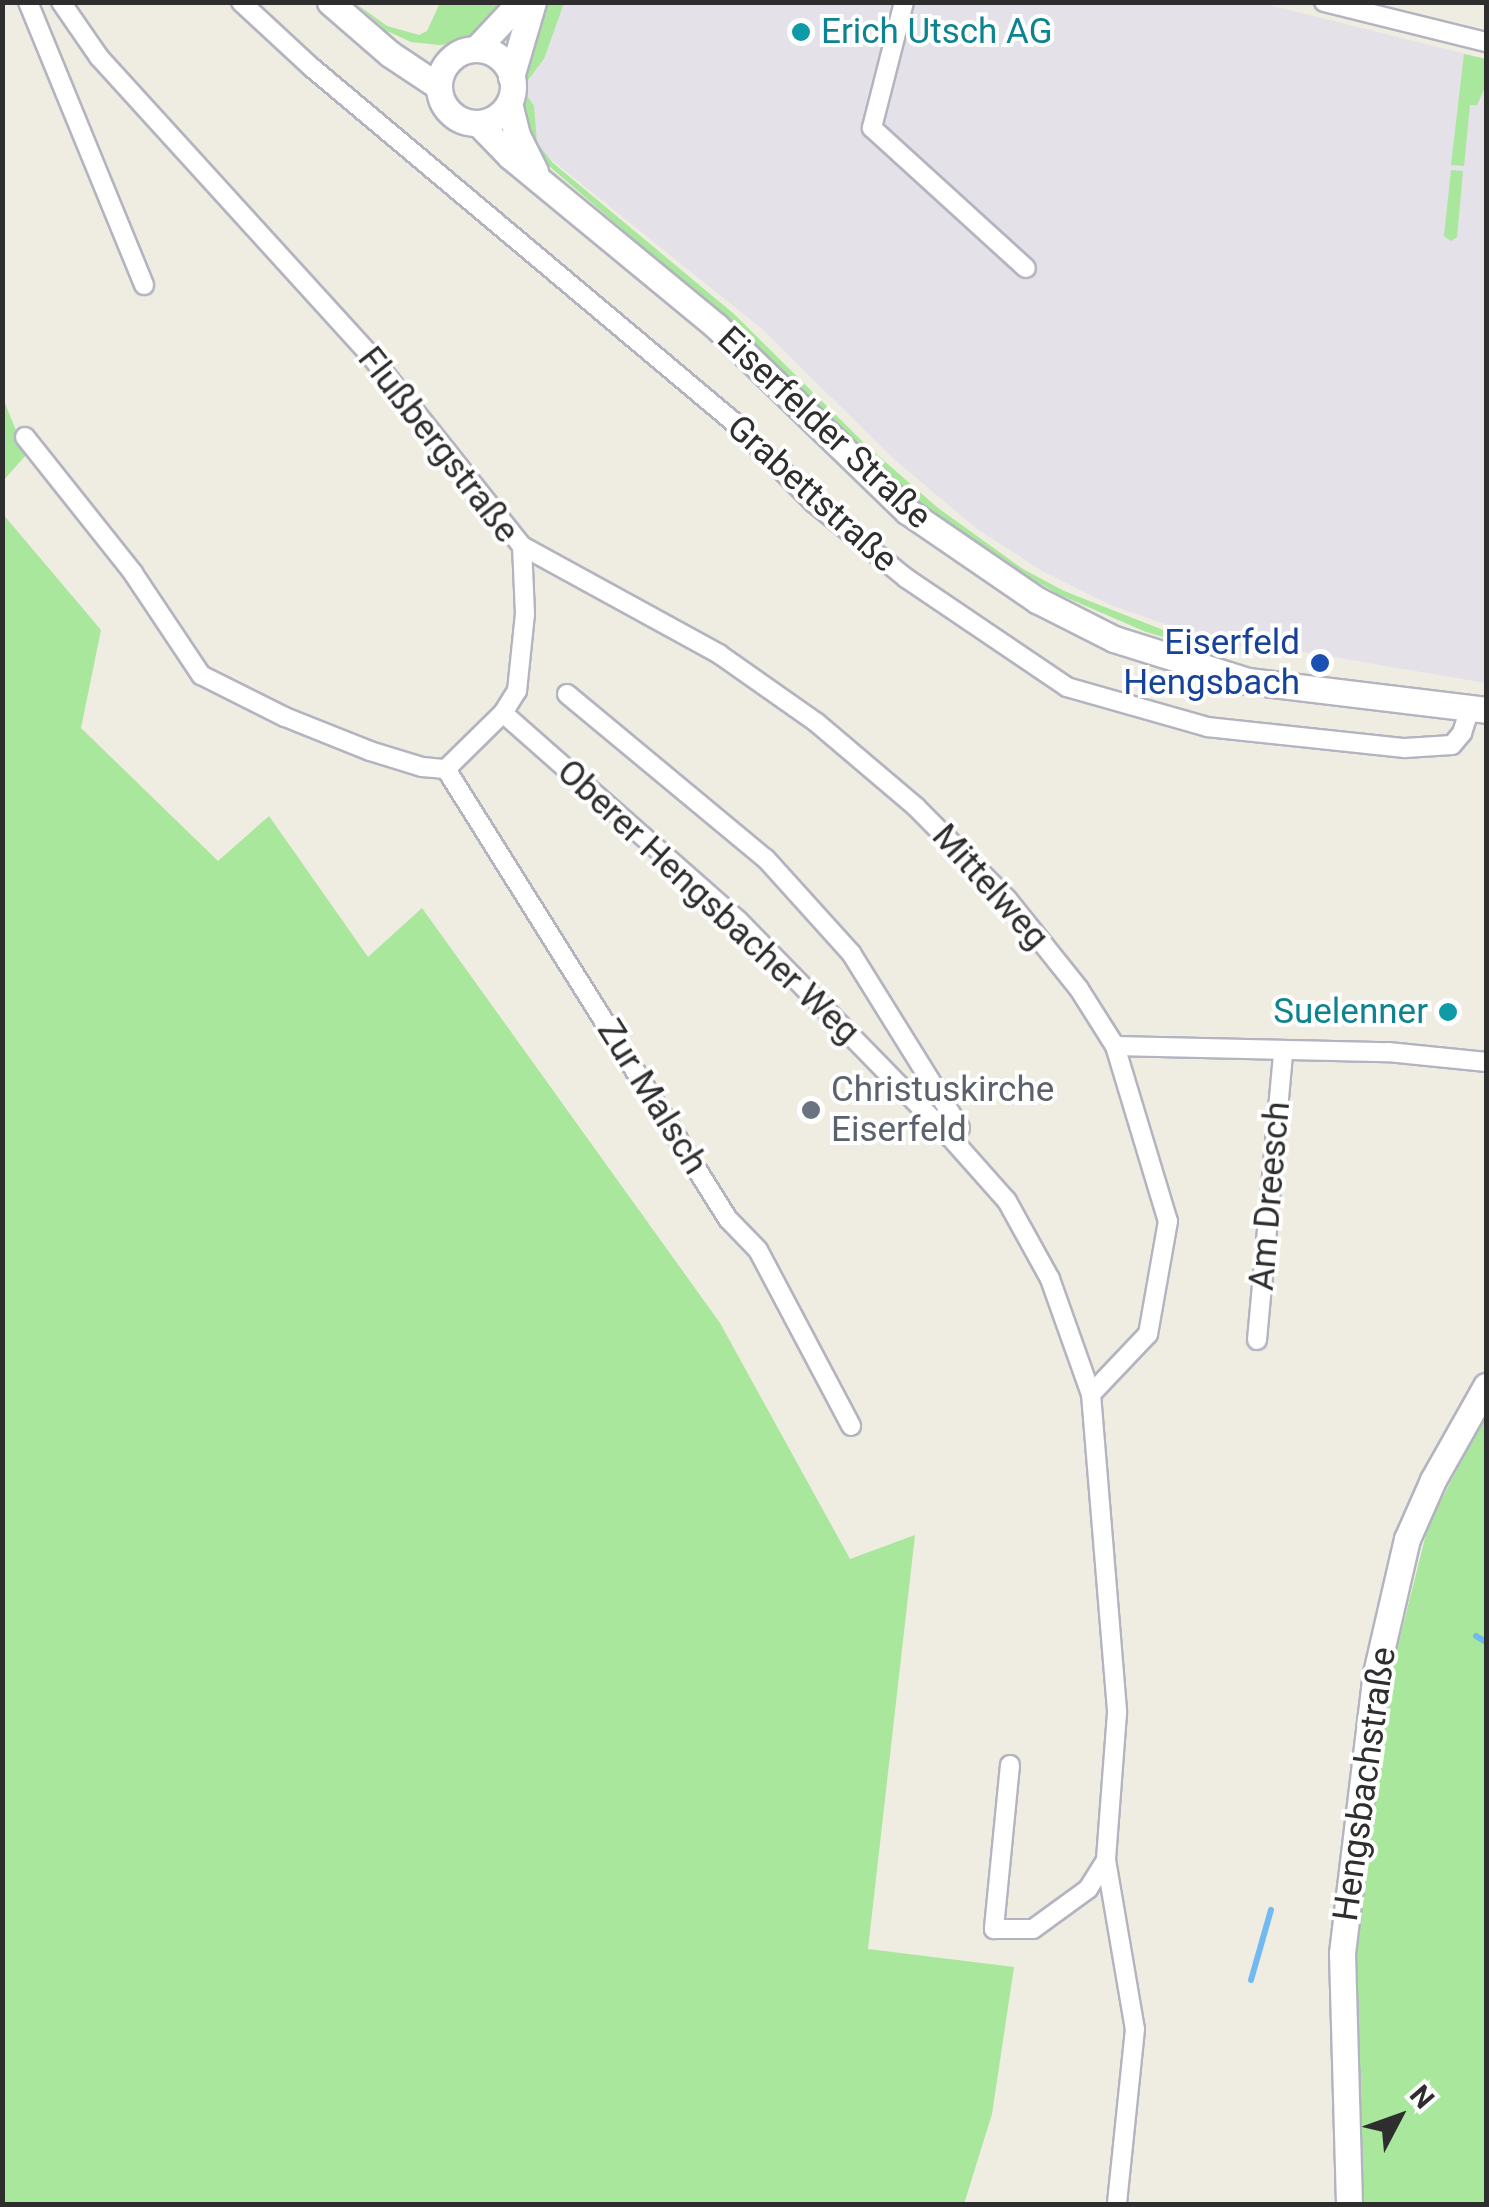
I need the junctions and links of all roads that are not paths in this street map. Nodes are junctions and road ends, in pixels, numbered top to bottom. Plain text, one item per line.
1 (28, 2) edge
2 (60, 2) edge
3 (241, 2) edge
4 (330, 2) edge
5 (520, 2) edge
6 (533, 2) edge
7 (904, 2) edge
8 (1324, 2) edge
9 (1486, 42) edge
10 (476, 49) junction
11 (390, 54) junction
12 (449, 61) junction
13 (438, 86) junction
14 (510, 90) junction
15 (478, 123) junction
16 (538, 176) junction
17 (1026, 268) dead end
18 (144, 285) dead end
19 (25, 437) dead end
20 (522, 546) junction
21 (567, 694) dead end
22 (1478, 709) edge
23 (503, 713) junction
24 (446, 769) junction
25 (1115, 1046) junction
26 (1283, 1052) junction
27 (1486, 1062) edge
28 (951, 1138) junction
29 (1257, 1340) dead end
30 (1486, 1386) edge
31 (1092, 1394) junction
32 (851, 1426) dead end
33 (1010, 1766) dead end
34 (1106, 1860) junction
35 (1116, 2204) edge
36 (1349, 2204) edge

1 - 18 street
2 - 20 street, Flußbergstraße
3 - 22 street, Grabettstraße
4 - 11 main road
5 - 10 main road
6 - 14 main road
7 - 17 street
8 - 9 street
10 - 12 main road
10 - 14 main road
11 - 12 main road
11 - 13 main road
12 - 13 main road
13 - 15 main road
14 - 15 main road
14 - 16 main road, Eiserfelder Straße
15 - 16 main road, Eiserfelder Straße
16 - 22 main road, Eiserfelder Straße
19 - 24 street
20 - 23 street, Flußbergstraße
20 - 25 street, Mittelweg
21 - 28 street, Oberer Hengsbacher Weg
23 - 24 street, Flußbergstraße
23 - 28 street, Oberer Hengsbacher Weg
24 - 32 street, Zur Malsch
25 - 26 street, Am Dreesch
25 - 31 street, Mittelweg
26 - 27 street, Am Dreesch
26 - 29 street, Am Dreesch
28 - 31 street, Oberer Hengsbacher Weg
30 - 36 main road, Hengsbachstraße
31 - 34 street, Oberer Hengsbacher Weg
33 - 34 street
34 - 35 street, Oberer Hengsbacher Weg

